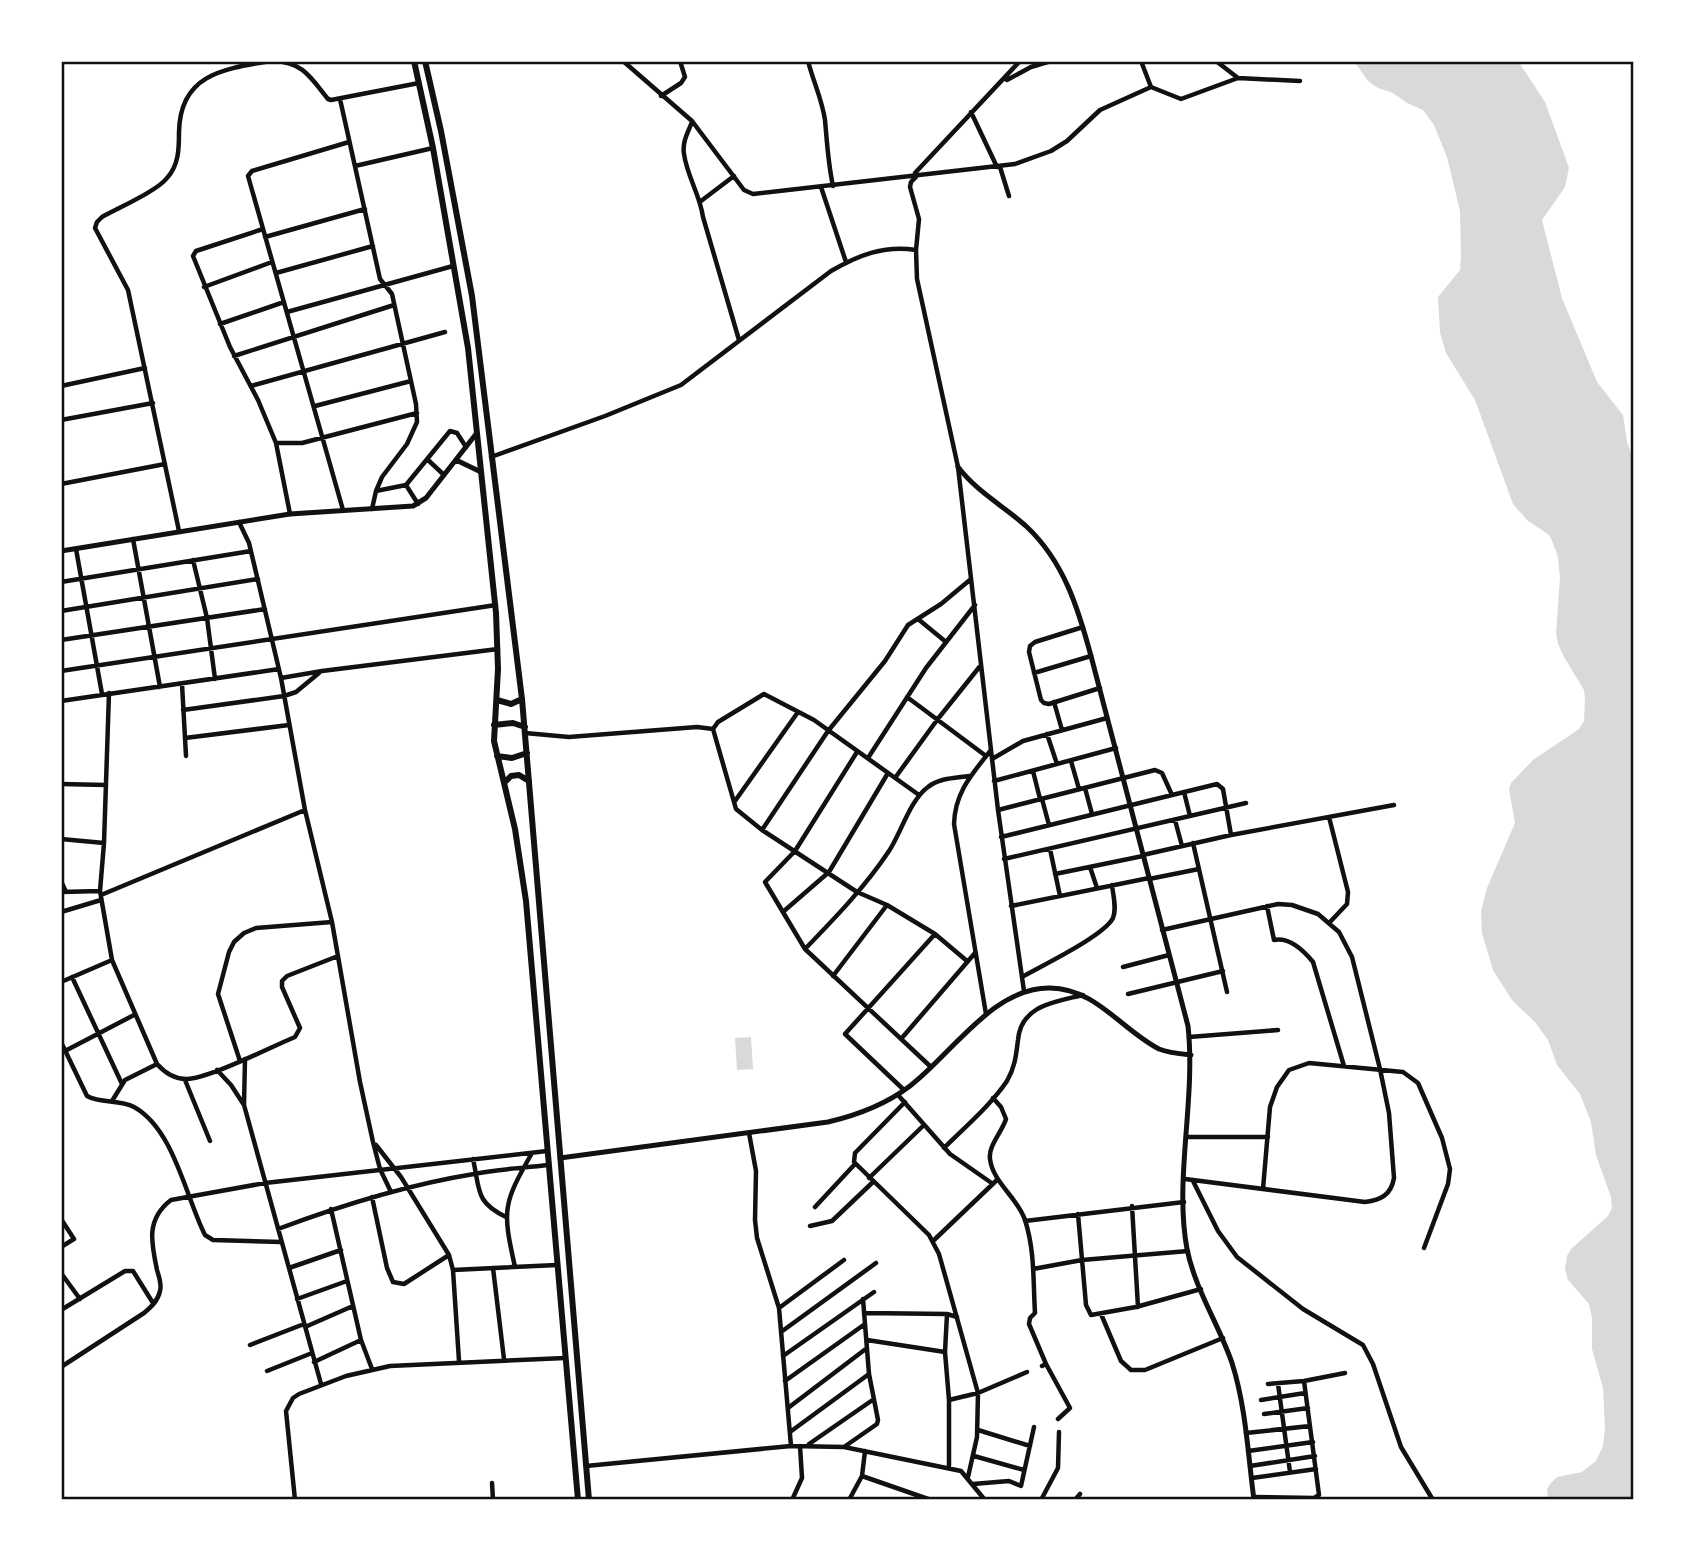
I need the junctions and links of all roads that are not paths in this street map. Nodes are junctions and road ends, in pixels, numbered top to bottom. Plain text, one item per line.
1 (272, 61) edge
2 (414, 61) edge
3 (425, 61) edge
4 (623, 61) edge
5 (680, 61) edge
6 (808, 61) edge
7 (1020, 61) edge
8 (1051, 61) edge
9 (1141, 61) edge
10 (1216, 61) edge
11 (1238, 78) junction
12 (1300, 81) dead end
13 (419, 83) junction
14 (1000, 84) junction
15 (1152, 87) junction
16 (661, 96) junction
17 (340, 99) junction
18 (971, 111) junction
19 (692, 121) junction
20 (349, 142) junction
21 (433, 148) junction
22 (355, 166) junction
23 (998, 167) junction
24 (734, 176) junction
25 (916, 177) junction
26 (833, 186) junction
27 (821, 187) junction
28 (1009, 196) dead end
29 (701, 201) junction
30 (365, 209) junction
31 (263, 229) junction
32 (265, 237) junction
33 (373, 246) junction
34 (916, 250) junction
35 (272, 262) junction
36 (846, 262) junction
37 (454, 265) junction
38 (276, 273) junction
39 (384, 284) junction
40 (204, 287) junction
41 (284, 302) junction
42 (394, 305) junction
43 (287, 312) junction
44 (220, 324) junction
45 (445, 332) dead end
46 (294, 336) junction
47 (739, 340) junction
48 (403, 344) junction
49 (234, 356) junction
50 (145, 368) junction
51 (304, 371) junction
52 (411, 381) junction
53 (61, 386) edge
54 (251, 386) junction
55 (153, 403) junction
56 (315, 406) junction
57 (417, 413) junction
58 (61, 420) edge
59 (476, 434) junction
60 (324, 438) junction
61 (276, 443) junction
62 (466, 448) junction
63 (491, 457) junction
64 (427, 459) junction
65 (456, 460) junction
66 (165, 464) junction
67 (958, 467) junction
68 (481, 472) junction
69 (444, 475) junction
70 (61, 484) edge
71 (406, 485) junction
72 (376, 491) junction
73 (418, 504) junction
74 (343, 510) junction
75 (372, 510) junction
76 (290, 514) junction
77 (239, 522) junction
78 (178, 531) junction
79 (133, 539) junction
80 (76, 549) junction
81 (61, 551) edge
82 (251, 551) junction
83 (193, 560) junction
84 (139, 569) junction
85 (81, 579) junction
86 (258, 579) junction
87 (972, 579) junction
88 (61, 582) edge
89 (200, 588) junction
90 (144, 597) junction
91 (975, 604) junction
92 (495, 605) junction
93 (86, 607) junction
94 (265, 609) junction
95 (61, 611) edge
96 (207, 618) junction
97 (918, 619) junction
98 (149, 626) junction
99 (1083, 627) junction
100 (92, 635) junction
101 (272, 639) junction
102 (61, 640) edge
103 (946, 642) junction
104 (211, 648) junction
105 (498, 649) junction
106 (1091, 656) junction
107 (155, 657) junction
108 (982, 664) junction
109 (97, 665) junction
110 (279, 669) junction
111 (61, 671) edge
112 (322, 671) junction
113 (1034, 673) junction
114 (281, 678) junction
115 (215, 679) junction
116 (182, 684) junction
117 (160, 687) junction
118 (1101, 688) junction
119 (106, 694) junction
120 (284, 696) junction
121 (906, 698) junction
122 (497, 699) junction
123 (522, 699) junction
124 (61, 701) edge
125 (1054, 702) junction
126 (183, 710) junction
127 (798, 712) junction
128 (1108, 718) junction
129 (937, 720) junction
130 (289, 725) junction
131 (494, 725) junction
132 (713, 729) junction
133 (525, 730) junction
134 (1062, 730) junction
135 (828, 731) junction
136 (1047, 734) junction
137 (185, 737) junction
138 (1116, 748) junction
139 (858, 752) junction
140 (527, 753) junction
141 (186, 756) dead end
142 (497, 756) junction
143 (989, 757) junction
144 (867, 759) junction
145 (1071, 761) junction
146 (1057, 764) junction
147 (1032, 771) junction
148 (888, 773) junction
149 (970, 776) junction
150 (895, 778) junction
151 (1124, 778) junction
152 (528, 781) junction
153 (995, 781) junction
154 (505, 782) junction
155 (61, 784) edge
156 (106, 785) junction
157 (1085, 788) junction
158 (1079, 789) junction
159 (1184, 792) junction
160 (919, 795) junction
161 (1171, 795) junction
162 (1041, 799) junction
163 (734, 802) junction
164 (1246, 803) dead end
165 (1130, 805) junction
166 (1394, 805) dead end
167 (1226, 808) junction
168 (304, 810) junction
169 (998, 810) junction
170 (1092, 814) junction
171 (1190, 816) junction
172 (1329, 817) junction
173 (1175, 820) junction
174 (1049, 825) junction
175 (1136, 828) junction
176 (762, 830) junction
177 (1231, 835) junction
178 (1001, 837) junction
179 (61, 839) edge
180 (104, 843) junction
181 (1193, 843) junction
182 (1182, 846) junction
183 (1050, 848) junction
184 (795, 851) junction
185 (1143, 855) junction
186 (1004, 859) junction
187 (1090, 867) junction
188 (1199, 869) junction
189 (829, 872) junction
190 (1055, 874) junction
191 (1149, 879) junction
192 (61, 881) edge
193 (1112, 885) junction
194 (1097, 888) junction
195 (64, 892) edge
196 (857, 892) junction
197 (101, 896) junction
198 (1060, 896) junction
199 (887, 905) junction
200 (1011, 906) junction
201 (1266, 906) junction
202 (784, 911) junction
203 (61, 912) edge
204 (1211, 919) junction
205 (332, 922) junction
206 (1330, 922) junction
207 (1162, 930) junction
208 (935, 934) junction
209 (805, 949) junction
210 (976, 952) junction
211 (1169, 955) junction
212 (338, 956) junction
213 (112, 960) junction
214 (967, 961) junction
215 (1123, 967) dead end
216 (1223, 971) junction
217 (833, 976) junction
218 (72, 977) junction
219 (1022, 977) junction
220 (61, 982) edge
221 (1177, 982) junction
222 (1024, 991) junction
223 (1227, 992) dead end
224 (1128, 994) dead end
225 (1083, 995) junction
226 (868, 1009) junction
227 (134, 1015) junction
228 (987, 1015) junction
229 (1278, 1030) dead end
230 (98, 1034) junction
231 (1189, 1037) junction
232 (901, 1039) junction
233 (61, 1042) edge
234 (65, 1051) junction
235 (1191, 1055) junction
236 (242, 1059) junction
237 (157, 1064) junction
238 (1344, 1066) junction
239 (931, 1067) junction
240 (1380, 1069) junction
241 (217, 1070) junction
242 (185, 1079) junction
243 (122, 1084) junction
244 (901, 1093) junction
245 (993, 1098) junction
246 (112, 1101) junction
247 (905, 1102) junction
248 (244, 1105) junction
249 (924, 1125) junction
250 (749, 1133) junction
251 (1187, 1136) junction
252 (1268, 1137) junction
253 (210, 1140) dead end
254 (373, 1142) junction
255 (944, 1148) junction
256 (547, 1151) junction
257 (532, 1153) junction
258 (561, 1158) junction
259 (473, 1159) junction
260 (855, 1164) junction
261 (548, 1165) junction
262 (393, 1167) junction
263 (524, 1168) junction
264 (380, 1169) junction
265 (476, 1173) junction
266 (998, 1179) junction
267 (1185, 1179) junction
268 (871, 1180) junction
269 (1193, 1180) junction
270 (265, 1183) junction
271 (993, 1184) junction
272 (407, 1188) junction
273 (1263, 1189) junction
274 (391, 1192) junction
275 (190, 1195) junction
276 (372, 1197) junction
277 (1184, 1202) junction
278 (1132, 1206) junction
279 (815, 1207) dead end
280 (331, 1209) junction
281 (1078, 1213) junction
282 (506, 1217) junction
283 (61, 1219) edge
284 (1025, 1221) junction
285 (810, 1226) dead end
286 (278, 1229) junction
287 (933, 1241) junction
288 (281, 1242) junction
289 (61, 1247) edge
290 (1424, 1248) dead end
291 (341, 1250) junction
292 (1188, 1251) junction
293 (449, 1255) junction
294 (1135, 1257) junction
295 (844, 1259) dead end
296 (1082, 1260) junction
297 (876, 1263) dead end
298 (557, 1265) junction
299 (515, 1267) junction
300 (288, 1268) junction
301 (493, 1268) junction
302 (1033, 1269) junction
303 (453, 1270) junction
304 (61, 1273) edge
305 (347, 1281) junction
306 (1201, 1289) junction
307 (874, 1292) dead end
308 (80, 1299) junction
309 (297, 1299) junction
310 (863, 1299) junction
311 (154, 1304) junction
312 (353, 1306) junction
313 (1138, 1307) junction
314 (779, 1308) junction
315 (61, 1310) edge
316 (864, 1312) junction
317 (947, 1314) junction
318 (1101, 1314) junction
319 (958, 1317) junction
320 (866, 1324) junction
321 (304, 1325) junction
322 (781, 1332) junction
323 (1223, 1338) junction
324 (361, 1340) junction
325 (867, 1340) junction
326 (250, 1345) dead end
327 (868, 1348) junction
328 (945, 1352) junction
329 (312, 1353) junction
330 (783, 1356) junction
331 (565, 1358) junction
332 (504, 1359) junction
333 (459, 1361) junction
334 (314, 1362) junction
335 (61, 1367) edge
336 (372, 1369) junction
337 (267, 1371) dead end
338 (1027, 1372) dead end
339 (1345, 1373) dead end
340 (869, 1374) junction
341 (785, 1381) junction
342 (1304, 1381) junction
343 (321, 1384) junction
344 (1268, 1384) dead end
345 (1278, 1384) junction
346 (978, 1393) junction
347 (1306, 1393) junction
348 (1279, 1397) junction
349 (874, 1399) junction
350 (949, 1400) junction
351 (1261, 1400) dead end
352 (788, 1408) junction
353 (1308, 1408) junction
354 (1281, 1411) junction
355 (1264, 1413) dead end
356 (1058, 1419) dead end
357 (1310, 1426) junction
358 (1034, 1427) dead end
359 (1284, 1429) junction
360 (978, 1430) junction
361 (790, 1432) junction
362 (1059, 1432) dead end
363 (1246, 1433) junction
364 (1313, 1442) junction
365 (807, 1445) junction
366 (791, 1446) junction
367 (800, 1446) junction
368 (1030, 1446) junction
369 (1286, 1446) junction
370 (844, 1447) junction
371 (865, 1451) junction
372 (1248, 1451) junction
373 (974, 1456) junction
374 (1315, 1456) junction
375 (1288, 1460) junction
376 (586, 1466) junction
377 (949, 1466) junction
378 (1250, 1466) junction
379 (1317, 1469) junction
380 (1024, 1470) junction
381 (1290, 1472) junction
382 (862, 1476) junction
383 (968, 1477) junction
384 (1251, 1478) junction
385 (492, 1483) dead end
386 (974, 1484) junction
387 (913, 1494) junction
388 (1080, 1494) dead end
389 (1254, 1499) edge
390 (295, 1500) edge
391 (493, 1500) edge
392 (578, 1500) edge
393 (589, 1500) edge
394 (792, 1500) edge
395 (849, 1500) edge
396 (909, 1500) edge
397 (931, 1500) edge
398 (985, 1500) edge
399 (1041, 1500) edge
400 (1075, 1500) edge
401 (1433, 1500) edge

1 - 17 street
1 - 50 street
2 - 13 main road
3 - 63 main road
4 - 16 street
5 - 16 street
6 - 26 street
7 - 14 street
8 - 14 street
9 - 15 street
10 - 11 street
11 - 12 street
11 - 15 street
13 - 17 street
13 - 21 main road
14 - 18 street
15 - 23 street
16 - 19 street
17 - 20 street
18 - 23 street
18 - 25 street
19 - 24 street
19 - 29 street
20 - 22 street
20 - 31 street
21 - 22 street
21 - 37 main road
22 - 30 street
23 - 25 street
23 - 28 street
24 - 27 street
24 - 29 street
25 - 26 street
25 - 34 street
26 - 27 street
27 - 36 street
29 - 47 street
30 - 32 street
30 - 33 street
31 - 32 street
31 - 40 street
32 - 35 street
33 - 38 street
33 - 39 street
34 - 36 street
34 - 67 street
35 - 38 street
35 - 40 street
36 - 47 street
37 - 39 street
37 - 59 main road
38 - 41 street
39 - 42 street
39 - 43 street
40 - 44 street
41 - 43 street
41 - 44 street
42 - 46 street
42 - 48 street
43 - 46 street
44 - 49 street
45 - 48 street
46 - 49 street
46 - 51 street
47 - 63 street
48 - 51 street
48 - 52 street
49 - 54 street
50 - 53 street
50 - 55 street
51 - 54 street
51 - 56 street
52 - 56 street
52 - 57 street
54 - 61 street
55 - 58 street
55 - 66 street
56 - 60 street
57 - 60 street
57 - 72 street
59 - 62 street
59 - 68 main road
60 - 61 street
60 - 74 street
61 - 76 street
62 - 64 street
62 - 65 street
63 - 123 main road
64 - 69 street
64 - 71 street
65 - 68 street
65 - 69 street
66 - 70 street
66 - 78 street
67 - 87 street
67 - 99 street
68 - 92 main road
69 - 73 street
71 - 72 street
71 - 73 street
72 - 75 street
73 - 75 street
74 - 75 street
74 - 76 street
76 - 77 street
77 - 78 street
77 - 82 street
78 - 79 street
79 - 80 street
79 - 84 street
80 - 81 street
80 - 85 street
82 - 83 street
82 - 86 street
83 - 84 street
83 - 89 street
84 - 85 street
84 - 90 street
85 - 88 street
85 - 93 street
86 - 89 street
86 - 94 street
87 - 91 street
87 - 97 street
89 - 90 street
89 - 96 street
90 - 93 street
90 - 98 street
91 - 103 street
91 - 108 street
92 - 101 street
92 - 105 main road
93 - 95 street
93 - 100 street
94 - 96 street
94 - 101 street
96 - 98 street
96 - 104 street
97 - 103 street
97 - 135 street
98 - 100 street
98 - 107 street
99 - 106 street
99 - 113 street
100 - 102 street
100 - 109 street
101 - 104 street
101 - 110 street
103 - 121 street
104 - 107 street
104 - 115 street
105 - 112 street
105 - 122 main road
106 - 113 street
106 - 118 street
107 - 109 street
107 - 117 street
108 - 129 street
108 - 143 street
109 - 111 street
109 - 119 street
110 - 114 street
110 - 115 street
112 - 114 street
112 - 120 street
113 - 125 street
114 - 120 street
115 - 116 street
116 - 117 street
116 - 126 street
117 - 119 street
118 - 125 street
118 - 128 street
119 - 124 street
119 - 156 street
120 - 126 street
120 - 130 street
121 - 129 street
121 - 144 street
122 - 123 main road
122 - 131 main road
123 - 133 main road
125 - 134 street
126 - 137 street
127 - 132 street
127 - 135 street
127 - 163 street
128 - 134 street
128 - 138 street
129 - 143 street
129 - 150 street
130 - 137 street
130 - 168 street
131 - 133 main road
131 - 142 main road
132 - 133 street
132 - 163 street
133 - 140 main road
134 - 136 street
135 - 139 street
135 - 176 street
136 - 143 street
136 - 146 street
137 - 141 street
138 - 145 street
138 - 151 street
139 - 144 street
139 - 184 street
140 - 142 main road
140 - 152 main road
142 - 154 main road
143 - 149 street
143 - 153 street
144 - 148 street
145 - 146 street
145 - 158 street
146 - 147 street
147 - 153 street
147 - 162 street
148 - 150 street
148 - 189 street
149 - 160 street
149 - 210 street
150 - 160 street
151 - 157 street
151 - 161 street
151 - 165 street
152 - 154 main road
152 - 258 main road
153 - 169 street
154 - 256 main road
155 - 156 street
156 - 180 street
157 - 158 street
157 - 170 street
158 - 162 street
159 - 161 street
159 - 167 street
159 - 171 street
160 - 196 street
161 - 165 street
162 - 169 street
162 - 174 street
163 - 176 street
164 - 167 street
165 - 170 street
165 - 175 street
166 - 172 street
167 - 171 street
167 - 177 street
168 - 197 street
168 - 205 street
169 - 178 street
170 - 174 street
171 - 173 street
172 - 177 street
172 - 206 street
173 - 175 street
173 - 182 street
174 - 178 street
175 - 183 street
175 - 185 street
176 - 184 street
177 - 181 street
178 - 186 street
179 - 180 street
180 - 197 street
181 - 182 street
181 - 188 street
182 - 185 street
183 - 186 street
183 - 190 street
184 - 189 street
184 - 202 street
185 - 187 street
185 - 191 street
186 - 200 street
187 - 190 street
187 - 194 street
188 - 191 street
188 - 204 street
189 - 196 street
189 - 202 street
190 - 198 street
191 - 193 street
191 - 207 street
192 - 195 street
193 - 194 street
193 - 219 street
194 - 198 street
195 - 197 street
196 - 199 street
196 - 209 street
197 - 203 street
197 - 213 street
198 - 200 street
199 - 208 street
199 - 217 street
200 - 219 street
201 - 204 street
201 - 206 street
201 - 238 street
202 - 209 street
204 - 207 street
204 - 216 street
205 - 212 street
205 - 236 street
206 - 240 street
207 - 211 street
208 - 214 street
208 - 226 street
209 - 217 street
210 - 214 street
210 - 228 street
211 - 215 street
211 - 221 street
212 - 236 street
212 - 254 street
213 - 218 street
213 - 227 street
214 - 232 street
216 - 221 street
216 - 223 street
217 - 226 street
218 - 220 street
218 - 230 street
219 - 222 street
221 - 224 street
221 - 231 street
222 - 225 street
222 - 228 street
225 - 235 street
225 - 245 street
226 - 232 street
226 - 244 street
227 - 230 street
227 - 237 street
228 - 239 street
229 - 231 street
230 - 234 street
230 - 243 street
231 - 235 street
232 - 239 street
233 - 234 street
234 - 246 street
235 - 251 street
236 - 241 street
236 - 248 street
237 - 242 street
237 - 243 street
238 - 240 street
238 - 252 street
239 - 244 street
240 - 273 street
240 - 290 street
241 - 242 street
241 - 248 street
242 - 253 street
243 - 246 street
244 - 247 street
244 - 250 street
245 - 255 street
245 - 266 street
246 - 275 street
247 - 249 street
247 - 260 street
248 - 270 street
249 - 255 street
249 - 268 street
250 - 258 street
250 - 314 street
251 - 252 street
251 - 267 street
252 - 273 street
254 - 262 street
254 - 264 street
255 - 271 street
256 - 257 street
256 - 261 main road
257 - 259 street
257 - 263 street
258 - 376 main road
259 - 262 street
259 - 265 street
260 - 268 street
260 - 279 street
261 - 263 street
261 - 298 main road
262 - 264 street
262 - 272 street
263 - 265 street
263 - 282 street
264 - 270 street
264 - 274 street
265 - 272 street
265 - 282 street
266 - 271 street
266 - 284 street
267 - 269 street
267 - 277 street
268 - 285 street
268 - 287 street
269 - 273 street
269 - 401 street
270 - 275 street
270 - 286 street
271 - 287 street
272 - 274 street
272 - 293 street
274 - 276 street
275 - 288 street
275 - 311 street
276 - 280 street
276 - 293 street
277 - 278 street
277 - 292 street
278 - 281 street
278 - 294 street
280 - 286 street
280 - 291 street
281 - 284 street
281 - 296 street
282 - 299 street
283 - 289 street
284 - 302 street
286 - 288 street
287 - 319 street
288 - 300 street
291 - 300 street
291 - 305 street
292 - 294 street
292 - 306 street
293 - 303 street
294 - 296 street
294 - 313 street
295 - 314 street
296 - 302 street
296 - 318 street
297 - 322 street
298 - 299 street
298 - 331 main road
299 - 301 street
300 - 309 street
301 - 303 street
301 - 332 street
302 - 356 street
303 - 333 street
304 - 308 street
305 - 309 street
305 - 312 street
306 - 313 street
306 - 323 street
307 - 310 street
308 - 311 street
308 - 315 street
309 - 321 street
310 - 316 street
310 - 330 street
311 - 335 street
312 - 321 street
312 - 324 street
313 - 318 street
314 - 322 street
316 - 317 street
316 - 320 street
317 - 319 street
317 - 328 street
318 - 323 street
319 - 346 street
320 - 325 street
320 - 341 street
321 - 326 street
321 - 329 street
322 - 330 street
323 - 363 street
324 - 334 street
324 - 336 street
325 - 327 street
325 - 328 street
327 - 340 street
327 - 352 street
328 - 350 street
329 - 334 street
329 - 337 street
330 - 341 street
331 - 332 street
331 - 392 main road
332 - 333 street
333 - 336 street
334 - 343 street
336 - 343 street
338 - 346 street
339 - 342 street
340 - 349 street
340 - 361 street
341 - 352 street
342 - 345 street
342 - 347 street
343 - 390 street
344 - 345 street
345 - 348 street
346 - 350 street
346 - 360 street
347 - 348 street
347 - 353 street
348 - 351 street
348 - 354 street
349 - 365 street
349 - 370 street
350 - 377 street
352 - 361 street
353 - 354 street
353 - 357 street
354 - 355 street
354 - 359 street
357 - 359 street
357 - 364 street
358 - 368 street
359 - 363 street
359 - 369 street
360 - 368 street
360 - 373 street
361 - 366 street
362 - 399 street
363 - 372 street
364 - 369 street
364 - 374 street
365 - 367 street
365 - 370 street
366 - 367 street
366 - 376 street
367 - 394 street
368 - 380 street
369 - 372 street
369 - 375 street
370 - 371 street
371 - 377 street
371 - 382 street
372 - 378 street
373 - 380 street
373 - 383 street
374 - 375 street
374 - 379 street
375 - 378 street
375 - 381 street
376 - 393 main road
377 - 383 street
378 - 384 street
379 - 381 street
379 - 389 street
380 - 386 street
381 - 384 street
382 - 387 street
382 - 395 street
383 - 386 street
384 - 389 street
385 - 391 street
386 - 398 street
387 - 396 street
387 - 397 street
388 - 400 street

